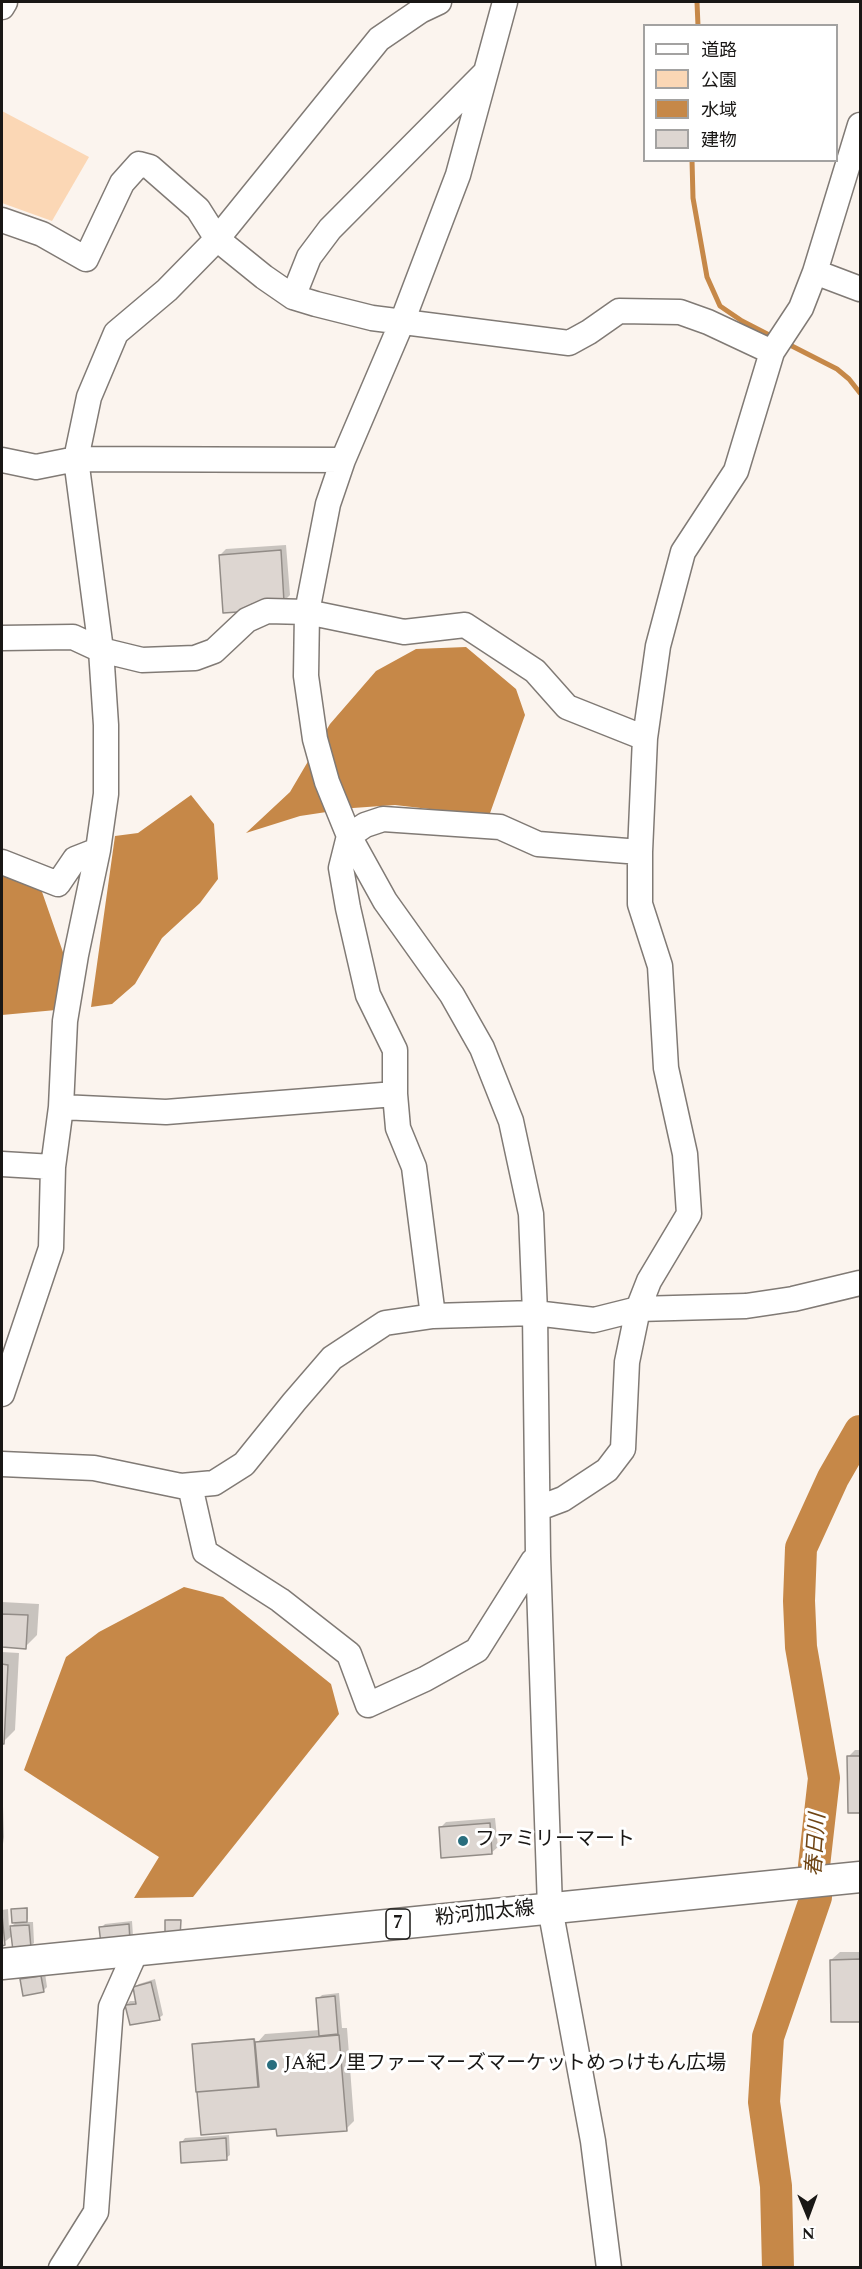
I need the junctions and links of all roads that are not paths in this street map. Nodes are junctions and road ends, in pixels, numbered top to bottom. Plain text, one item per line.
1 (5, 2) edge
2 (439, 2) edge
3 (505, 2) edge
4 (2, 7) edge
5 (486, 73) junction
6 (861, 125) edge
7 (2, 219) edge
8 (217, 239) junction
9 (815, 272) junction
10 (861, 289) edge
11 (292, 297) junction
12 (402, 322) junction
13 (772, 352) junction
14 (76, 459) junction
15 (2, 460) edge
16 (343, 460) junction
17 (307, 612) junction
18 (2, 638) edge
19 (101, 650) junction
20 (645, 738) junction
21 (349, 836) junction
22 (98, 850) junction
23 (640, 852) junction
24 (2, 862) edge
25 (395, 1094) junction
26 (61, 1107) junction
27 (2, 1164) edge
28 (53, 1167) junction
29 (861, 1283) edge
30 (638, 1309) junction
31 (535, 1313) junction
32 (433, 1317) junction
33 (2, 1394) edge
34 (2, 1464) edge
35 (190, 1486) junction
36 (539, 1508) junction
37 (538, 1556) junction
38 (861, 1877) edge
39 (550, 1908) junction
40 (136, 1951) junction
41 (2, 1964) edge
42 (61, 2268) edge
43 (609, 2268) edge

1 - 4 street
2 - 8 street
3 - 5 street
5 - 11 street
5 - 12 street
6 - 9 street
7 - 8 street
8 - 11 street
8 - 14 street
9 - 10 street
9 - 13 street
11 - 12 street
12 - 13 street
12 - 16 street
13 - 20 street
14 - 15 street
14 - 16 street
14 - 19 street
16 - 17 street
17 - 19 street
17 - 20 street
17 - 21 street
18 - 19 street
19 - 22 street
20 - 23 street
21 - 23 street
21 - 25 street
21 - 31 street
22 - 24 street
22 - 26 street
23 - 30 street
25 - 26 street
25 - 32 street
26 - 28 street
27 - 28 street
28 - 33 street
29 - 30 street
30 - 31 street
30 - 36 street
31 - 32 street
31 - 36 street
32 - 35 street
34 - 35 street
35 - 37 street
36 - 37 street
37 - 39 street
38 - 39 main road, 粉河加太線 / 7
39 - 40 main road, 粉河加太線 / 7
39 - 43 street
40 - 41 main road, 粉河加太線 / 7
40 - 42 street

